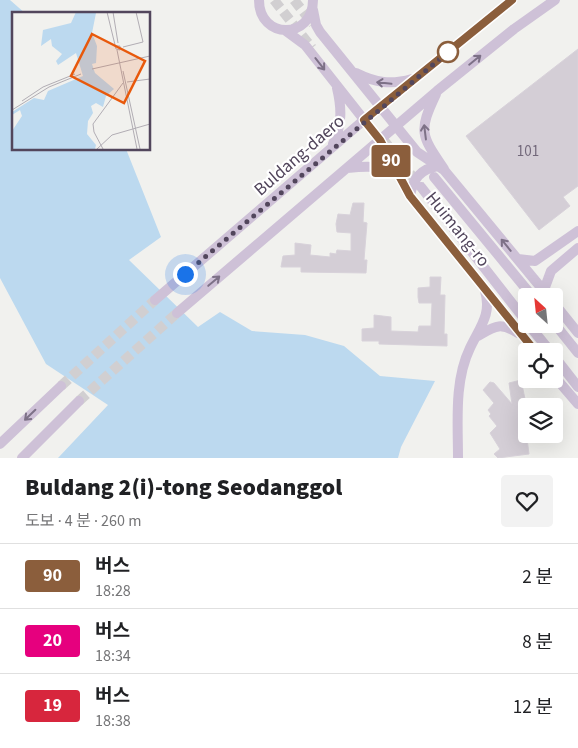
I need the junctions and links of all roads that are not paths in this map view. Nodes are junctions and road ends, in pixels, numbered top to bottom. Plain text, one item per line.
1 (259, 0) edge
2 (512, 0) edge
3 (555, 0) edge
4 (313, 5) edge
5 (286, 31) junction
6 (352, 71) junction
7 (417, 77) junction
8 (336, 85) junction
9 (438, 91) junction
10 (380, 107) junction
11 (364, 120) junction
12 (396, 126) junction
13 (380, 140) junction
14 (331, 149) junction
15 (347, 168) junction
16 (441, 168) junction
17 (400, 176) junction
18 (434, 177) dead end
19 (421, 187) tunnel mouth
20 (410, 196) junction
21 (578, 231) edge
22 (578, 248) edge
23 (518, 259) junction
24 (483, 286) junction
25 (525, 288) edge
26 (542, 288) edge
27 (547, 288) edge
28 (155, 300) tunnel mouth
29 (518, 311) edge
30 (177, 313) tunnel mouth
31 (563, 314) edge
32 (535, 333) edge
33 (562, 333) edge
34 (578, 333) edge
35 (476, 337) junction
36 (525, 337) junction
37 (530, 343) edge
38 (543, 343) edge
39 (578, 353) edge
40 (563, 368) edge
41 (61, 386) tunnel mouth
42 (563, 386) edge
43 (578, 387) edge
44 (79, 401) tunnel mouth
45 (578, 404) edge
46 (0, 444) edge
47 (22, 458) edge
48 (458, 458) edge

1 - 5 main road, Huimang-ro
2 - 7 main road, Buldang-daero
9 -> 3 main road
4 - 5 main road
4 - 6 main road, Huimang-ro
5 -> 8 main road, Huimang-ro
7 -> 6 main road
6 - 10 main road, Huimang-ro
7 - 10 main road, Buldang-daero
8 - 11 main road, Huimang-ro
8 - 14 main road
9 - 12 main road
16 -> 9 main road, Huimang-ro
10 - 11 main road, Buldang-daero
10 - 12 main road, Huimang-ro
11 - 13 main road, Huimang-ro
11 - 14 main road, Buldang-daero
12 - 13 main road
12 - 16 main road, Huimang-ro
13 - 15 main road
13 - 17 main road, Huimang-ro
14 - 28 main road, Buldang-daero
15 - 17 main road
30 -> 15 main road
16 - 20 main road
23 -> 16 main road, Huimang-ro
17 - 20 main road, Huimang-ro
18 - 25 main road, Huimang-ro
19 - 29 main road
20 - 24 main road, Huimang-ro
21 - 23 main road
22 - 27 main road
23 - 26 main road, Huimang-ro
24 - 35 main road
24 - 36 main road, Huimang-ro
31 - 34 main road
32 - 38 main road
33 - 39 main road
35 - 36 main road
35 - 48 main road
36 - 37 main road, Huimang-ro
40 - 43 main road
41 -> 46 main road
42 - 45 main road
44 - 47 main road

